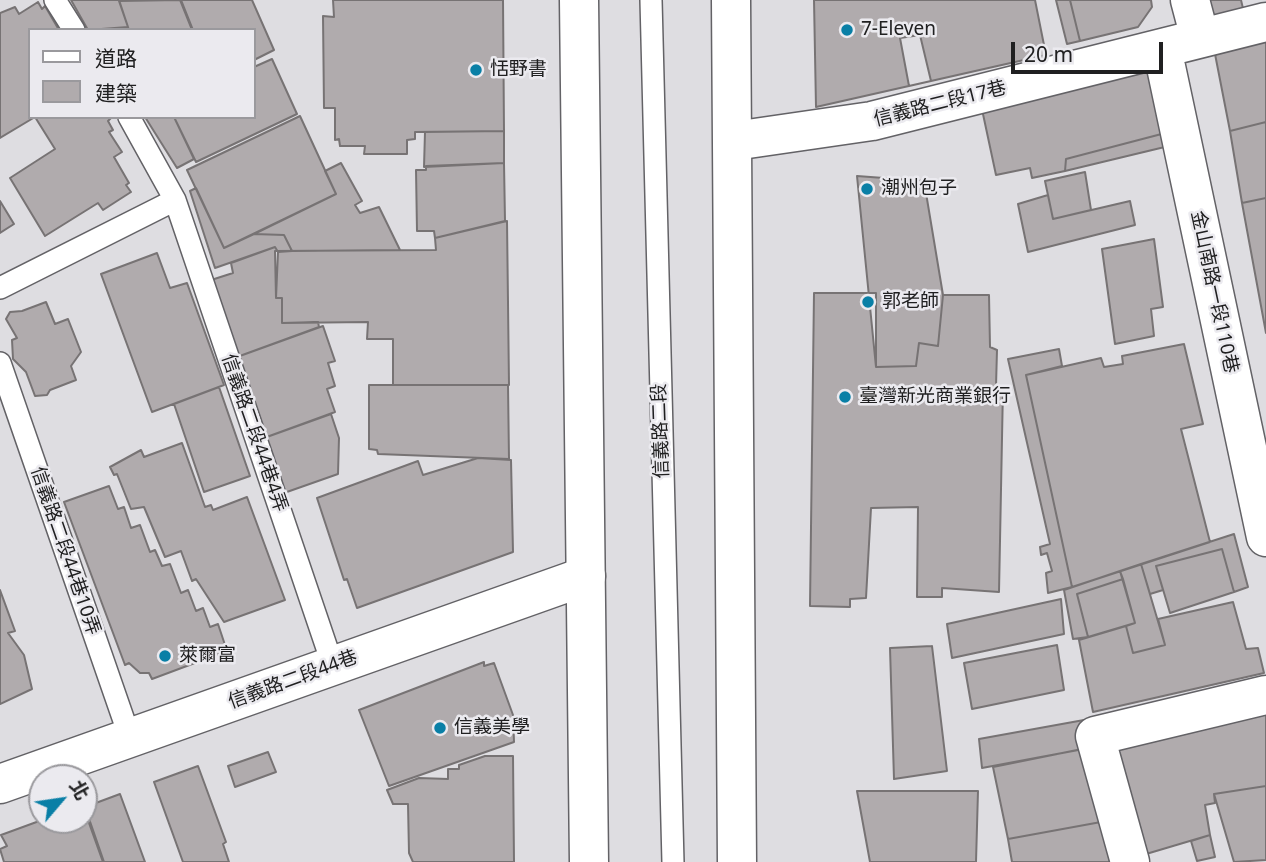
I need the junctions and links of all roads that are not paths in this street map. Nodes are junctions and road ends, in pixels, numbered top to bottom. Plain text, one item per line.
1 (55, 0) edge
2 (579, 0) edge
3 (651, 0) edge
4 (731, 0) edge
5 (1190, 0) edge
6 (1266, 22) edge
7 (73, 28) edge
8 (1200, 38) junction
9 (1162, 48) junction
10 (130, 119) edge
11 (734, 141) junction
12 (175, 200) junction
13 (0, 288) edge
14 (0, 363) edge
15 (1266, 537) edge
16 (586, 576) junction
17 (333, 666) junction
18 (1266, 695) edge
19 (130, 738) junction
20 (0, 784) edge
21 (589, 862) edge
22 (673, 862) edge
23 (737, 862) edge
24 (1130, 862) edge

1 - 7 lane
2 - 16 street
3 - 22 lane, 信義路二段
4 - 11 street
5 - 8 street
6 - 8 street, 信義路二段17巷
8 - 9 street, 信義路二段17巷
9 - 11 street, 信義路二段17巷
9 - 15 street, 金山南路一段110巷
10 - 12 lane
11 - 23 street
12 - 13 lane
12 - 17 lane, 信義路二段44巷4弄
14 - 19 lane, 信義路二段44巷10弄
16 - 17 street, 信義路二段44巷
16 - 21 street
17 - 19 street, 信義路二段44巷
18 - 24 street
19 - 20 street, 信義路二段44巷

